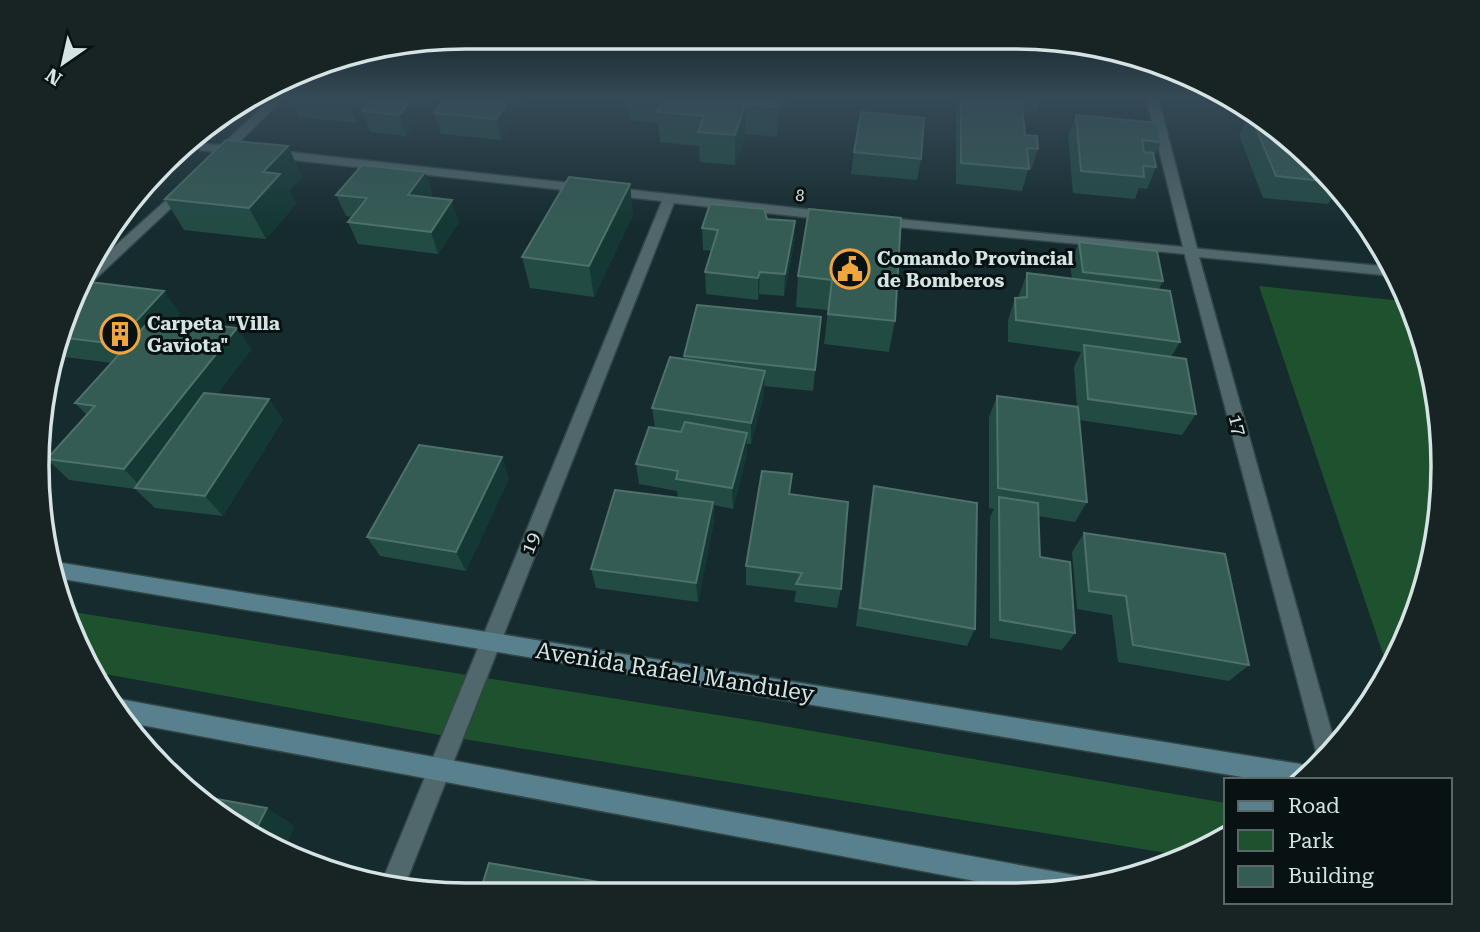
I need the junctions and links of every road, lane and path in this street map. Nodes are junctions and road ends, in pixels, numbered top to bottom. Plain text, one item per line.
1 (234, 140) edge
2 (1163, 140) edge
3 (204, 146) dead end
4 (221, 153) junction
5 (195, 177) edge
6 (669, 200) junction
7 (1191, 252) junction
8 (100, 267) edge
9 (1382, 271) edge
10 (62, 571) edge
11 (491, 642) junction
12 (129, 712) edge
13 (1324, 745) edge
14 (439, 769) junction
15 (1295, 774) edge
16 (396, 877) edge
17 (1045, 882) edge

1 - 4 street
2 - 7 street, 17
3 - 4 street, 8
4 - 6 street, 8
5 - 8 street
6 - 7 street, 8
6 - 11 street, 19
7 - 9 street, 8
7 - 13 street, 17
10 - 11 main road, Avenida Rafael Manduley
11 - 14 street, 19
11 - 15 main road, Avenida Rafael Manduley
12 - 14 main road
14 - 16 street, 19
14 - 17 main road

